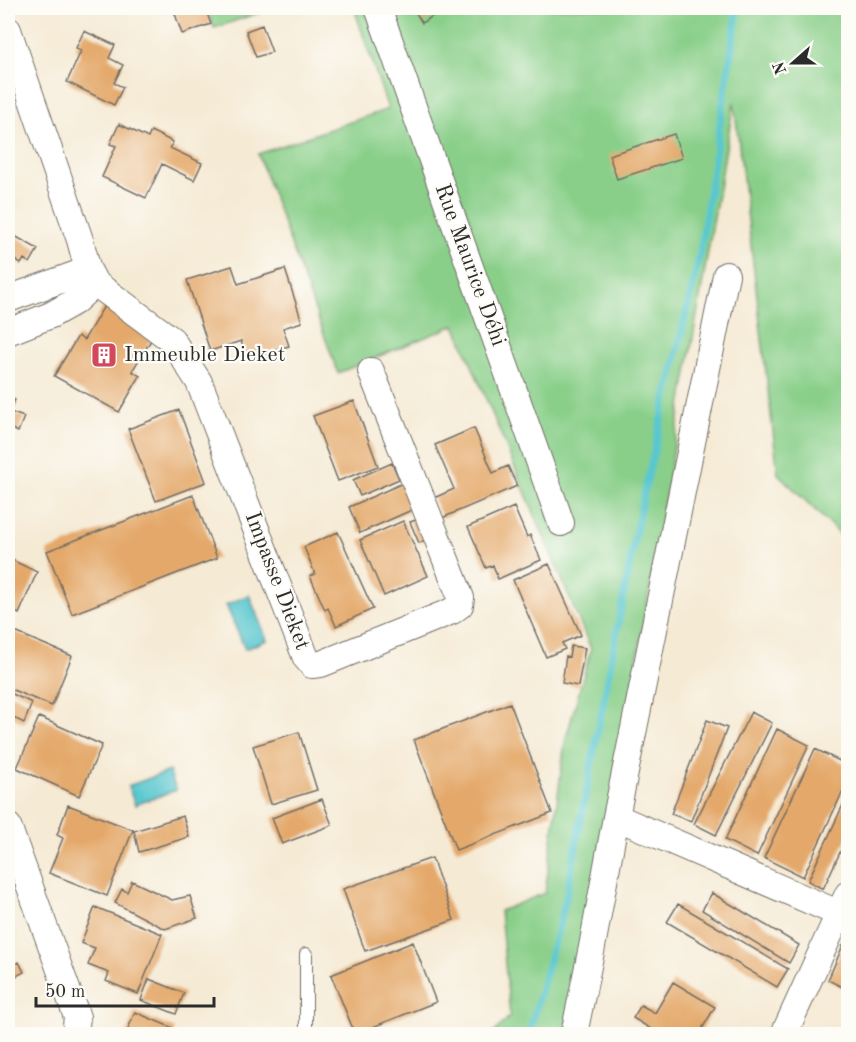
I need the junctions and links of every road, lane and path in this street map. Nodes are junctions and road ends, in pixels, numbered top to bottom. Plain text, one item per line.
1 (378, 8) edge
2 (8, 30) edge
3 (726, 275) dead end
4 (92, 277) junction
5 (8, 299) edge
6 (8, 332) edge
7 (371, 371) dead end
8 (561, 523) dead end
9 (616, 817) junction
10 (8, 826) edge
11 (844, 904) edge
12 (306, 954) dead end
13 (75, 1035) edge
14 (306, 1035) edge
15 (574, 1035) edge
16 (784, 1035) edge

1 - 8 street, Rue Maurice Déhi
2 - 4 street
3 - 9 street
4 - 5 street
4 - 6 street
4 - 7 street, Impasse Dieket
9 - 11 street
9 - 15 street
10 - 13 street
11 - 16 street
12 - 14 lane

